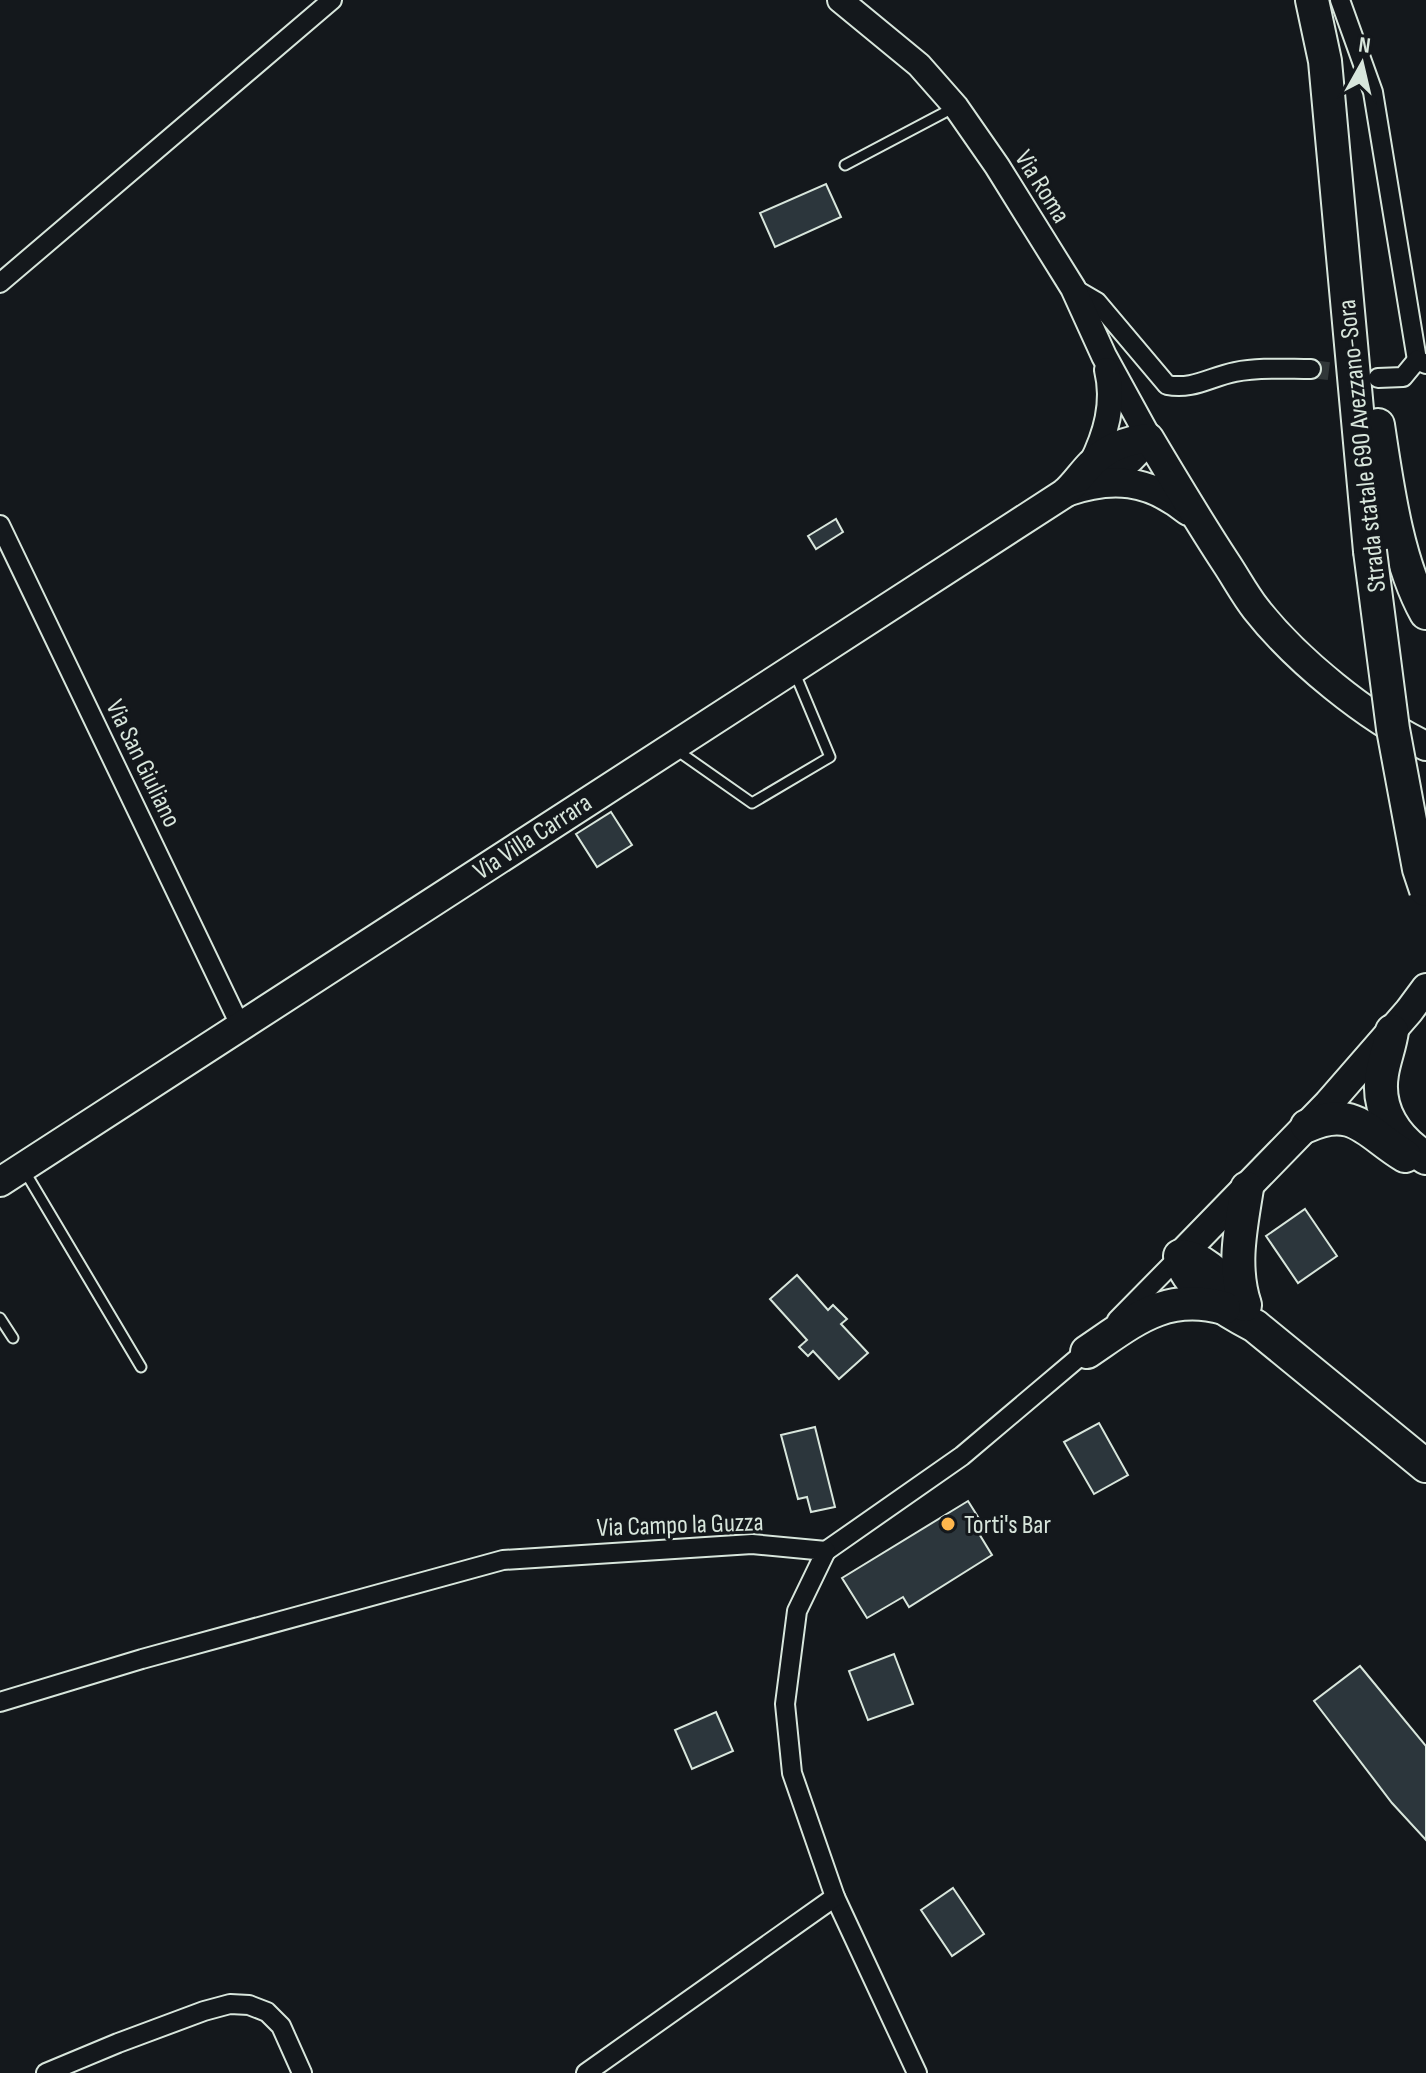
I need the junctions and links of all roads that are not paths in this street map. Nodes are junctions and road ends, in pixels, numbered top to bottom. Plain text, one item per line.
1 (332, 0) edge
2 (840, 0) edge
3 (1312, 0) edge
4 (1340, 0) edge
5 (956, 107) junction
6 (845, 165) dead end
7 (1338, 206) junction
8 (0, 283) edge
9 (1073, 288) junction
10 (1104, 356) junction
11 (1422, 362) edge
12 (1311, 369) tunnel mouth
13 (1378, 378) tunnel mouth
14 (1149, 438) junction
15 (1080, 481) junction
16 (1197, 519) junction
17 (0, 525) edge
18 (6, 550) edge
19 (1426, 613) edge
20 (793, 667) junction
21 (1419, 745) edge
22 (671, 746) junction
23 (1426, 890) edge
24 (1426, 988) edge
25 (240, 1025) junction
26 (1392, 1031) junction
27 (1307, 1126) junction
28 (1426, 1158) edge
29 (1426, 1166) edge
30 (11, 1175) edge
31 (1247, 1188) junction
32 (1180, 1256) junction
33 (1241, 1312) junction
34 (0, 1318) edge
35 (13, 1338) dead end
36 (1087, 1352) junction
37 (141, 1367) dead end
38 (1421, 1461) edge
39 (826, 1551) junction
40 (0, 1702) edge
41 (835, 1897) junction
42 (46, 2073) edge
43 (302, 2073) edge
44 (586, 2073) edge
45 (917, 2073) edge

1 - 8 street
2 - 5 main road, Via Roma
3 - 7 highway, Strada statale 690 Avezzano-Sora
4 - 11 street
5 - 6 lane
5 - 9 main road, Via Roma
7 - 19 highway
7 - 23 highway, Strada statale 690 Avezzano-Sora, bridge
9 - 10 main road, Via Roma
9 - 12 street
10 - 14 main road, Via Roma
10 - 15 main road
11 - 13 street
14 - 15 main road, Via Villa Carrara
14 - 16 main road
15 - 16 main road
15 - 20 main road, Via Villa Carrara
16 - 21 main road
17 - 18 street, Via San Giuliano
18 - 25 street, Via San Giuliano
20 - 22 main road, Via Villa Carrara
20 - 22 lane
22 - 25 main road, Via Villa Carrara
24 - 26 main road
25 - 30 main road, Via Villa Carrara
26 - 27 main road
26 - 28 highway
27 - 29 highway
27 - 31 main road
30 - 37 lane
31 - 32 main road
31 - 33 highway
32 - 33 highway
32 - 36 street
33 - 36 highway
33 - 38 highway
34 - 35 lane
36 - 39 street
39 - 40 street, Via Campo la Guzza
39 - 41 street
41 - 44 street
41 - 45 street
42 - 43 street

